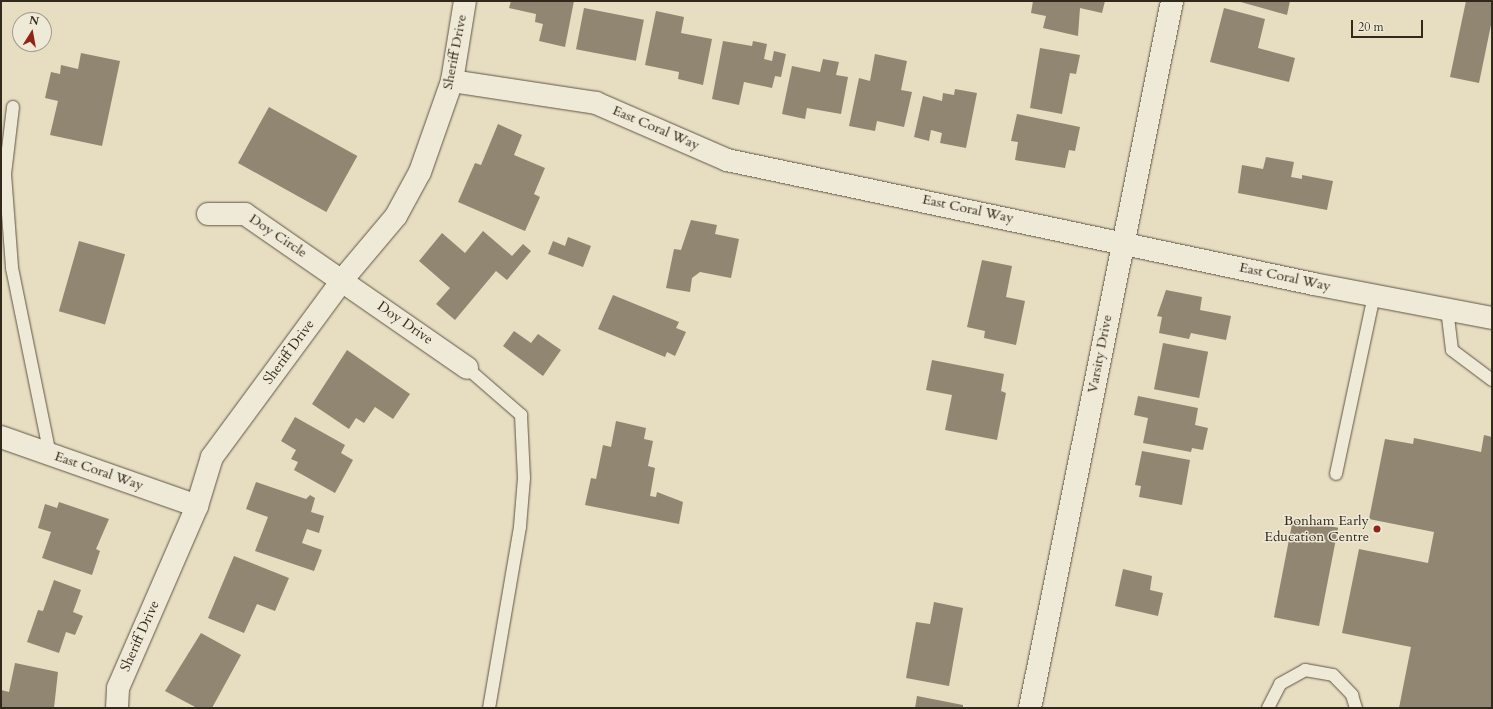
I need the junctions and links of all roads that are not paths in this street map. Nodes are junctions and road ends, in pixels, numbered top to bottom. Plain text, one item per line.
1 (465, 1) edge
2 (1172, 1) edge
3 (452, 81) junction
4 (13, 107) dead end
5 (208, 214) dead end
6 (1123, 242) junction
7 (343, 279) junction
8 (1374, 295) junction
9 (1447, 310) junction
10 (1492, 318) edge
11 (468, 368) joint
12 (1492, 380) edge
13 (1, 437) edge
14 (50, 454) junction
15 (1336, 474) dead end
16 (197, 506) junction
17 (117, 708) edge
18 (488, 708) edge
19 (1030, 708) edge
20 (1268, 708) edge
21 (1356, 708) edge

1 - 3 street, Sheriff Drive
2 - 6 street, Varsity Drive
3 - 6 street, East Coral Way
3 - 7 street, Sheriff Drive
4 - 14 lane
5 - 7 street, Doy Circle
6 - 8 street, East Coral Way
6 - 19 street, Varsity Drive
7 - 11 street, Doy Drive
7 - 16 street, Sheriff Drive
8 - 9 street, East Coral Way
8 - 15 lane
9 - 10 street, East Coral Way
9 - 12 lane
11 - 18 lane
13 - 14 street, East Coral Way
14 - 16 street, East Coral Way
16 - 17 street, Sheriff Drive
20 - 21 lane

